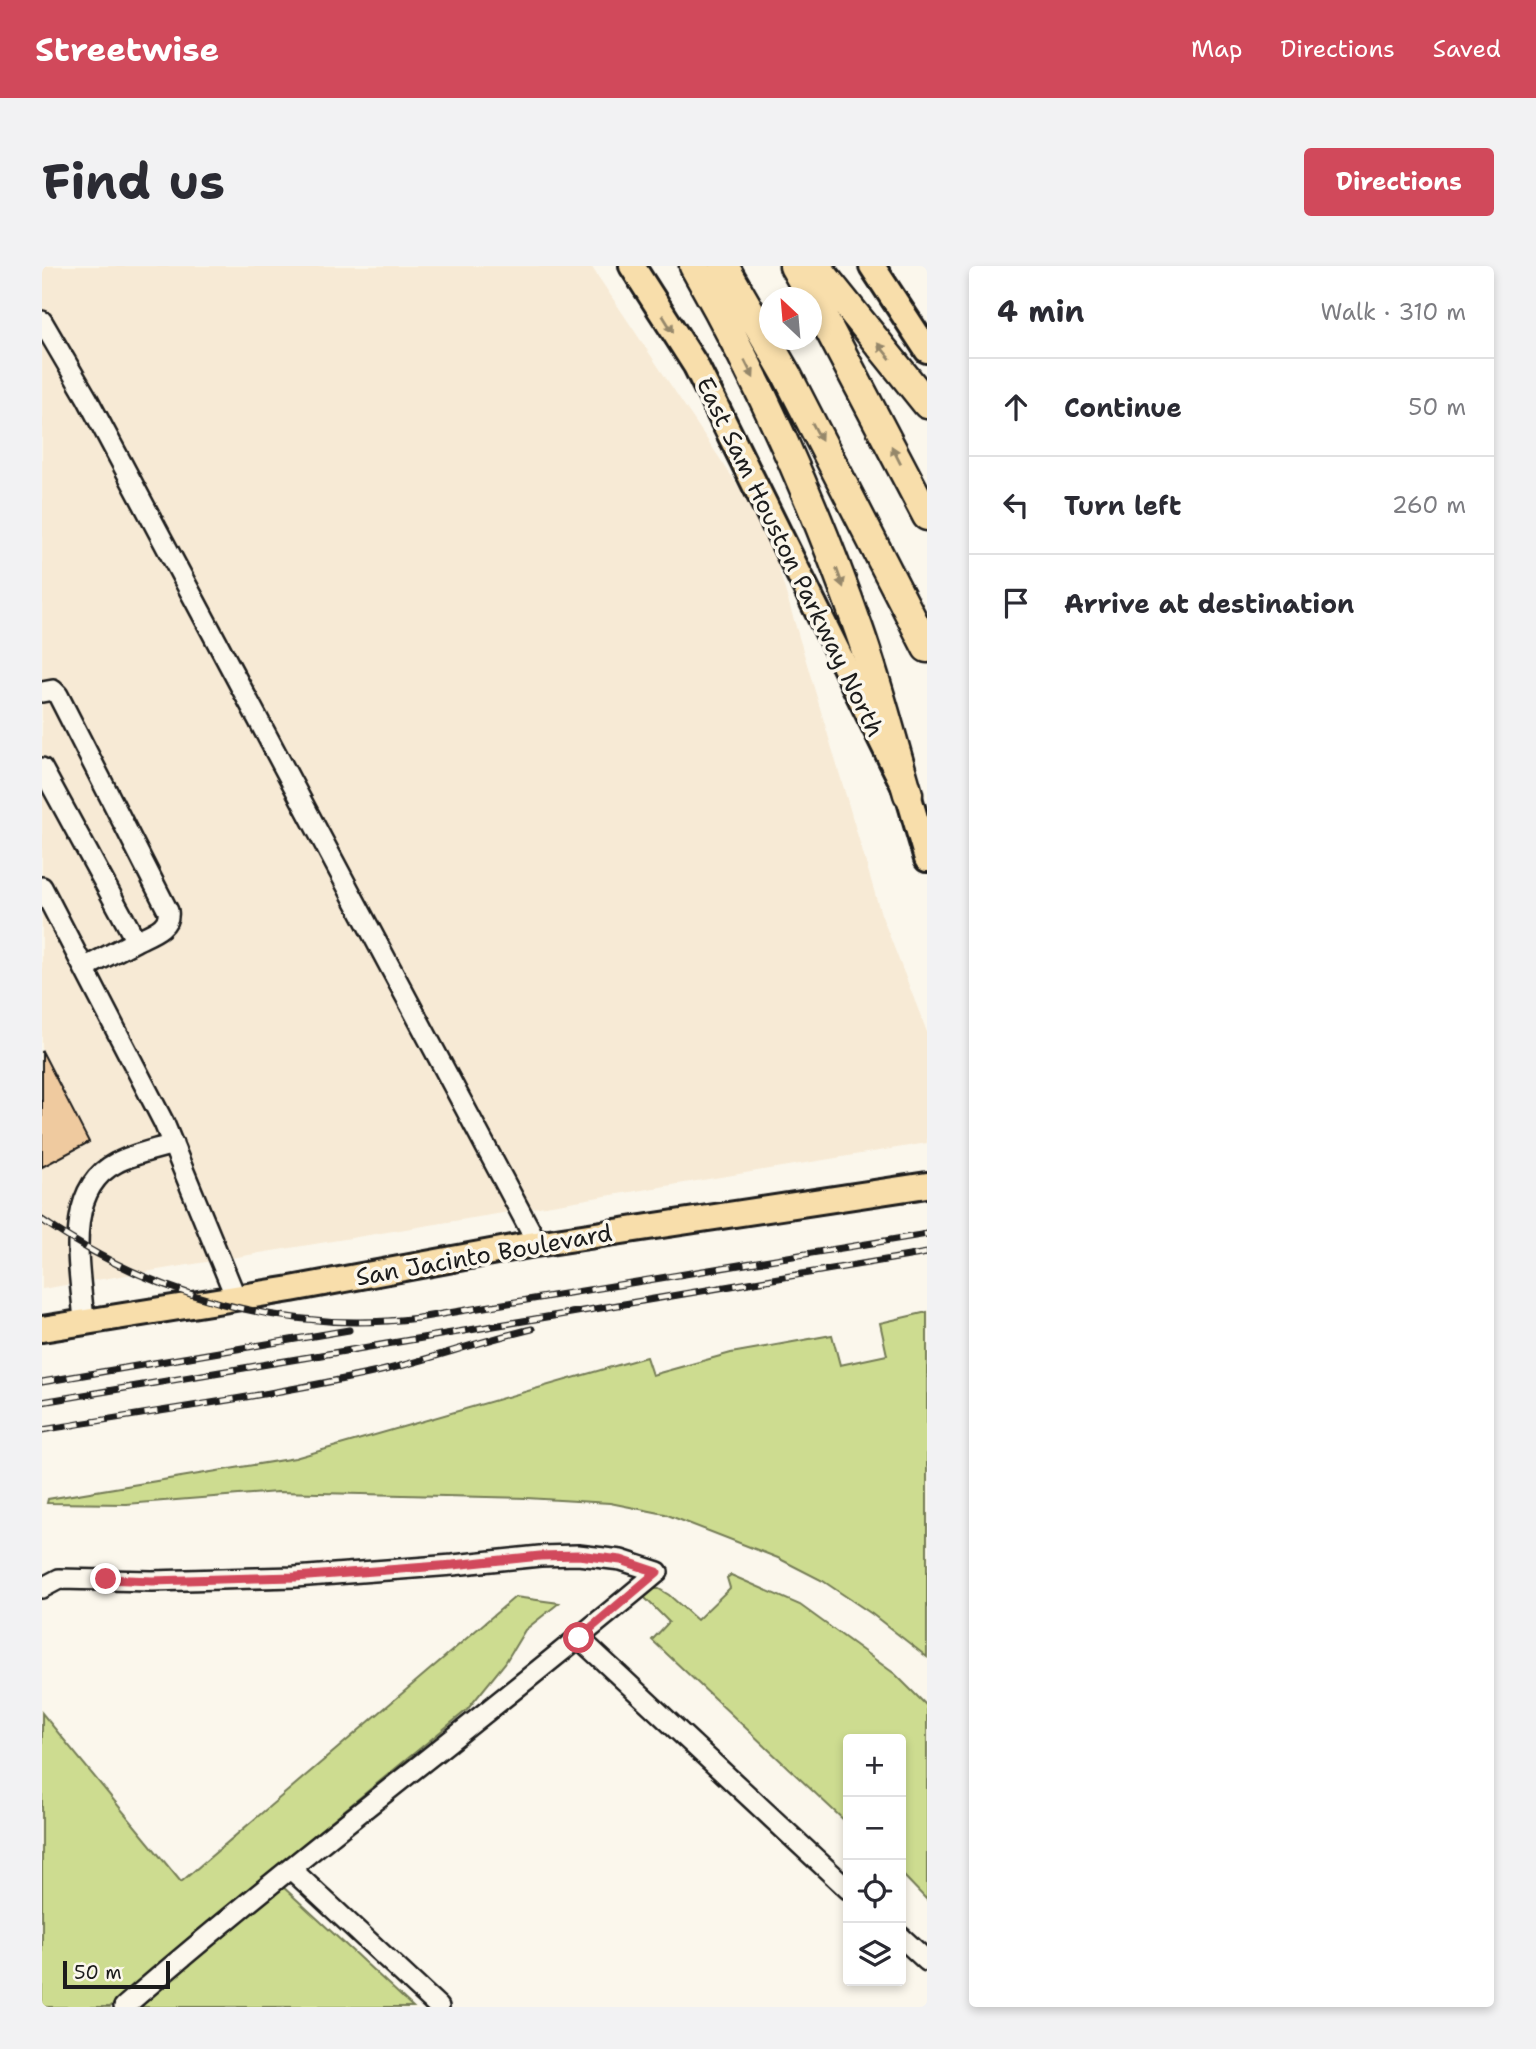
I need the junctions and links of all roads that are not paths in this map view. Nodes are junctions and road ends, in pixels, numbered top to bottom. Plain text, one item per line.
1 (632, 266) edge
2 (694, 266) edge
3 (724, 266) edge
4 (794, 266) edge
5 (816, 266) edge
6 (872, 266) edge
7 (42, 321) edge
8 (927, 350) edge
9 (927, 404) edge
10 (927, 516) edge
11 (927, 648) edge
12 (42, 692) edge
13 (42, 768) edge
14 (908, 794) junction
15 (927, 859) edge
16 (42, 887) edge
17 (136, 941) junction
18 (83, 968) junction
19 (173, 1144) junction
20 (927, 1185) edge
21 (537, 1243) junction
22 (236, 1298) junction
23 (84, 1322) junction
24 (42, 1329) edge
25 (42, 1588) edge
26 (579, 1638) junction
27 (291, 1870) junction
28 (843, 1884) edge
29 (906, 1942) edge
30 (927, 1961) edge
31 (124, 2007) edge
32 (439, 2007) edge

1 -> 14 main road, East Sam Houston Parkway North
2 -> 14 highway
3 -> 11 highway
10 -> 4 highway
9 -> 5 highway
6 - 8 main road
7 - 21 street
12 - 17 street
13 - 17 street
14 - 15 main road, East Sam Houston Parkway North
16 - 18 street
17 - 18 street
18 - 19 street
19 - 22 street
19 - 23 street
20 - 21 main road, San Jacinto Boulevard
21 - 22 main road, San Jacinto Boulevard
22 - 23 main road, San Jacinto Boulevard
23 - 24 main road, San Jacinto Boulevard
25 - 26 street
26 - 27 street
26 - 28 street
27 - 31 street
27 - 32 street
29 - 30 street

